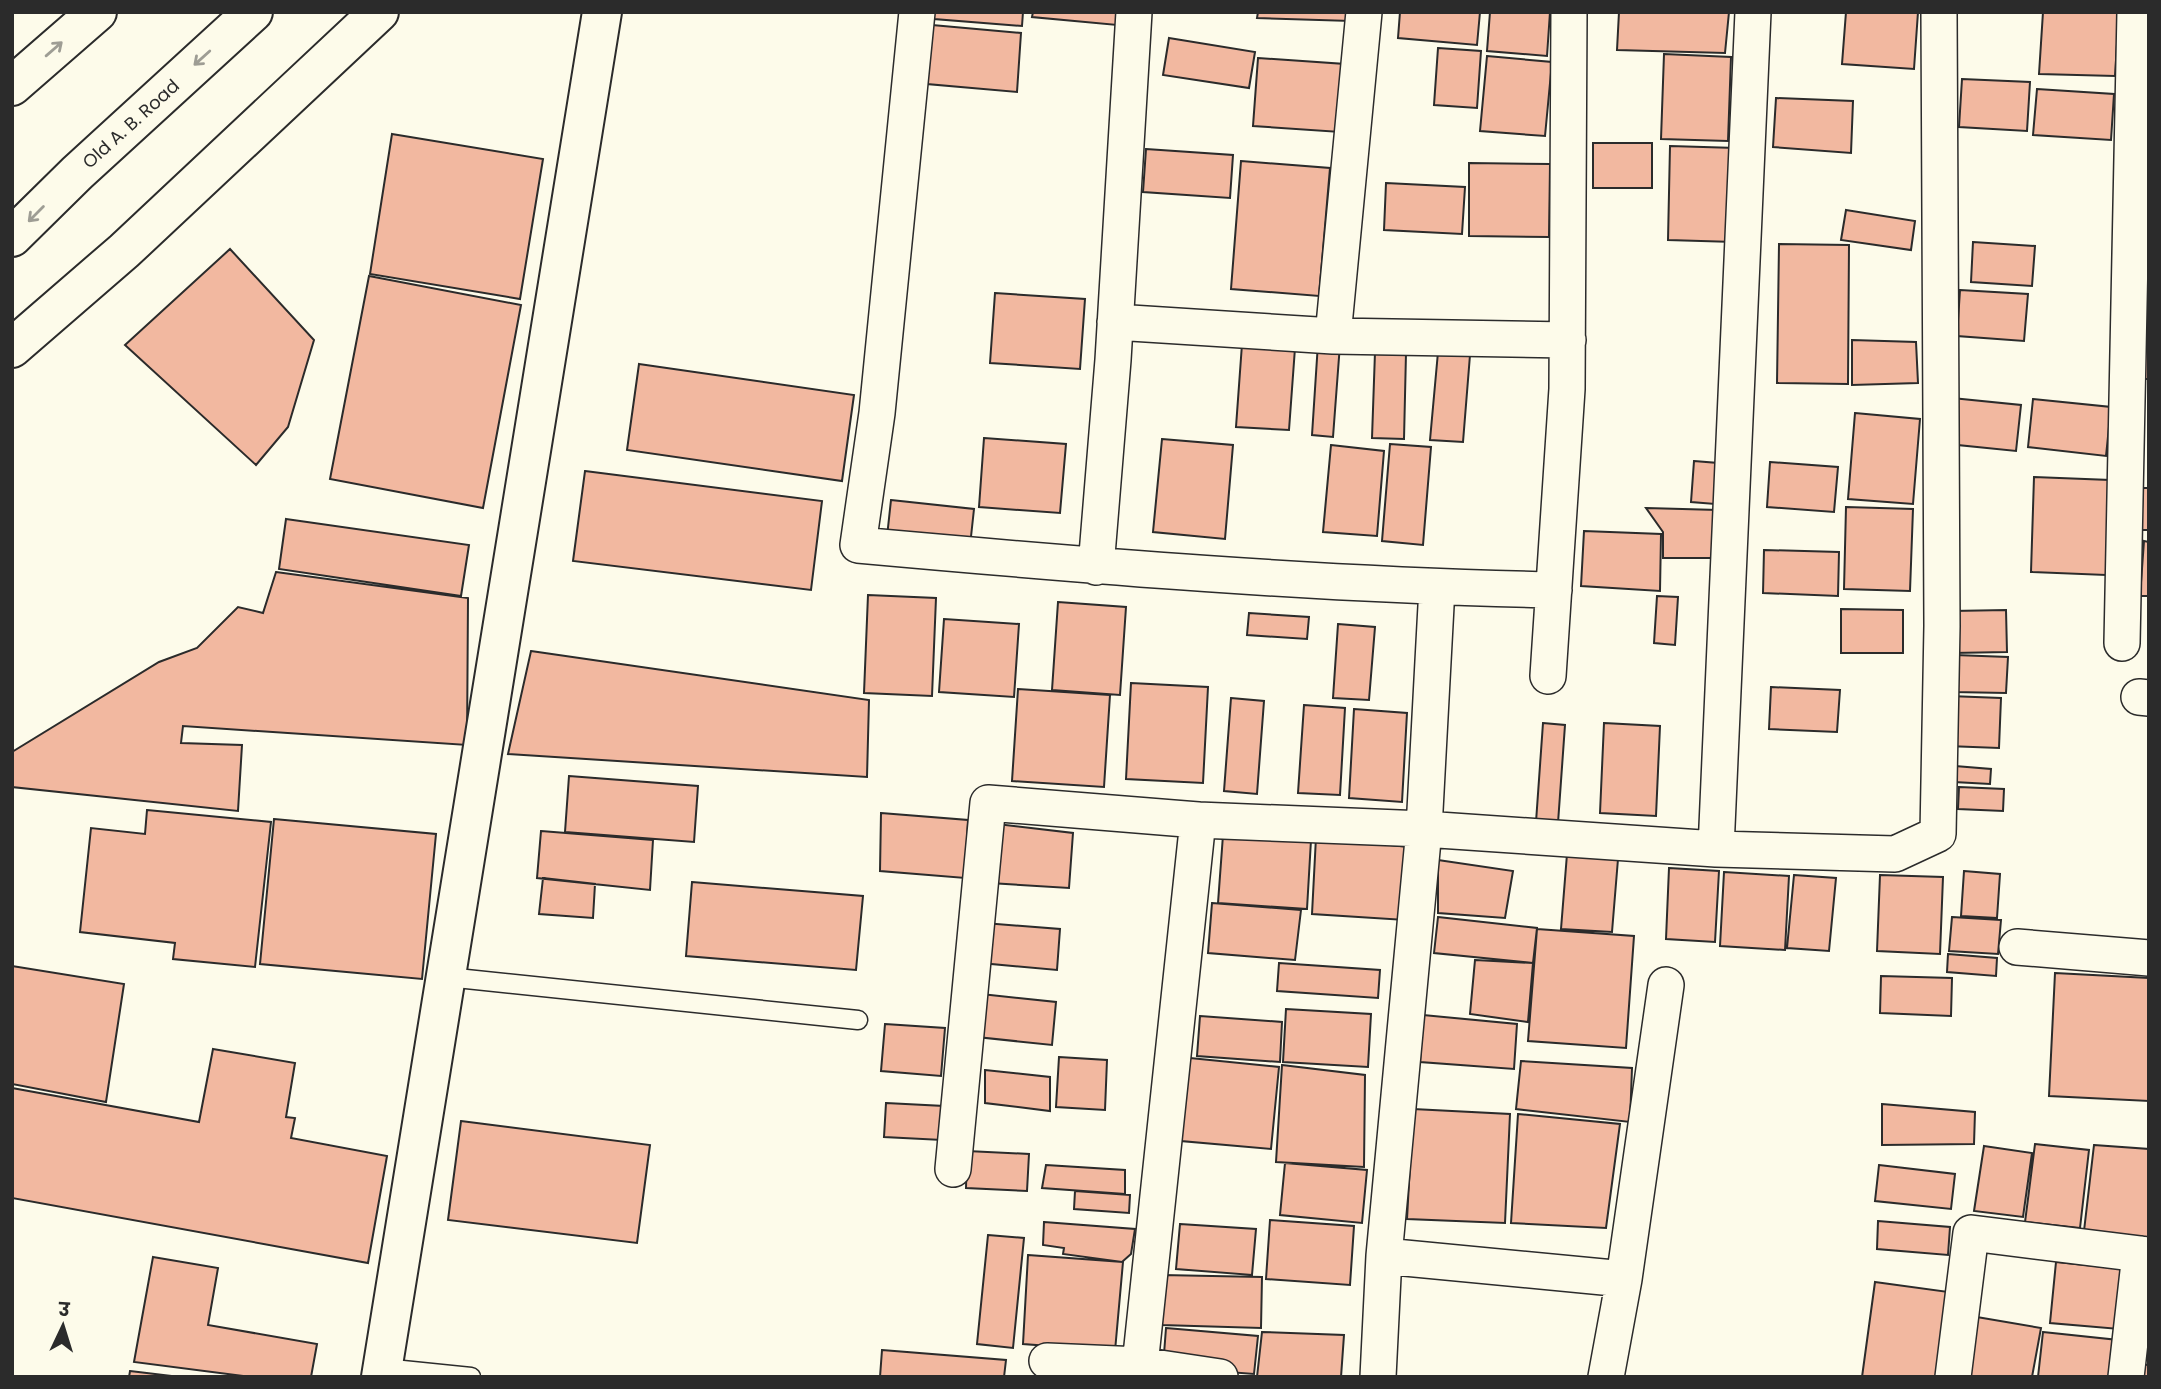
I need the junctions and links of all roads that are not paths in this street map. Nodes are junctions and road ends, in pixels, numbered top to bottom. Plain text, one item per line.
1 (97, 12) edge
2 (253, 12) edge
3 (379, 12) edge
4 (602, 12) edge
5 (918, 12) edge
6 (1134, 12) edge
7 (1364, 12) edge
8 (1569, 12) edge
9 (1753, 12) edge
10 (1939, 12) edge
11 (2135, 12) edge
12 (12, 86) edge
13 (12, 237) edge
14 (1115, 322) junction
15 (1334, 336) junction
16 (1568, 340) junction
17 (12, 348) edge
18 (1096, 567) junction
19 (1437, 587) junction
20 (1554, 590) junction
21 (2122, 643) dead end
22 (1548, 676) dead end
23 (1198, 820) junction
24 (1424, 829) junction
25 (1717, 849) junction
26 (2017, 947) dead end
27 (2149, 958) edge
28 (447, 977) junction
29 (1666, 985) dead end
30 (858, 1020) dead end
31 (953, 1169) dead end
32 (2144, 1255) edge
33 (1384, 1256) junction
34 (1624, 1279) junction
35 (1047, 1361) dead end
36 (1140, 1365) junction
37 (382, 1372) edge
38 (441, 1375) edge
39 (471, 1377) edge
40 (1220, 1377) edge
41 (1378, 1377) edge
42 (1606, 1377) edge
43 (1953, 1377) edge
44 (2126, 1377) edge

12 -> 1 street
2 -> 13 street, Old A. B. Road
3 - 17 street
4 - 28 street
5 - 18 street
6 - 14 street
7 - 15 street
8 - 16 street
9 - 25 street
10 - 25 street
11 - 21 street
14 - 15 street
14 - 18 street
15 - 16 street
16 - 20 street
18 - 19 street
19 - 20 street
19 - 24 street
20 - 22 street
23 - 24 street
23 - 31 street
23 - 36 street
24 - 25 street
24 - 33 street
26 - 27 street
28 - 30 lane
28 - 37 street
29 - 34 street
32 - 43 street
32 - 44 street
33 - 34 street
33 - 41 street
34 - 42 street
35 - 36 street
36 - 40 street
37 - 38 lane
38 - 39 lane

